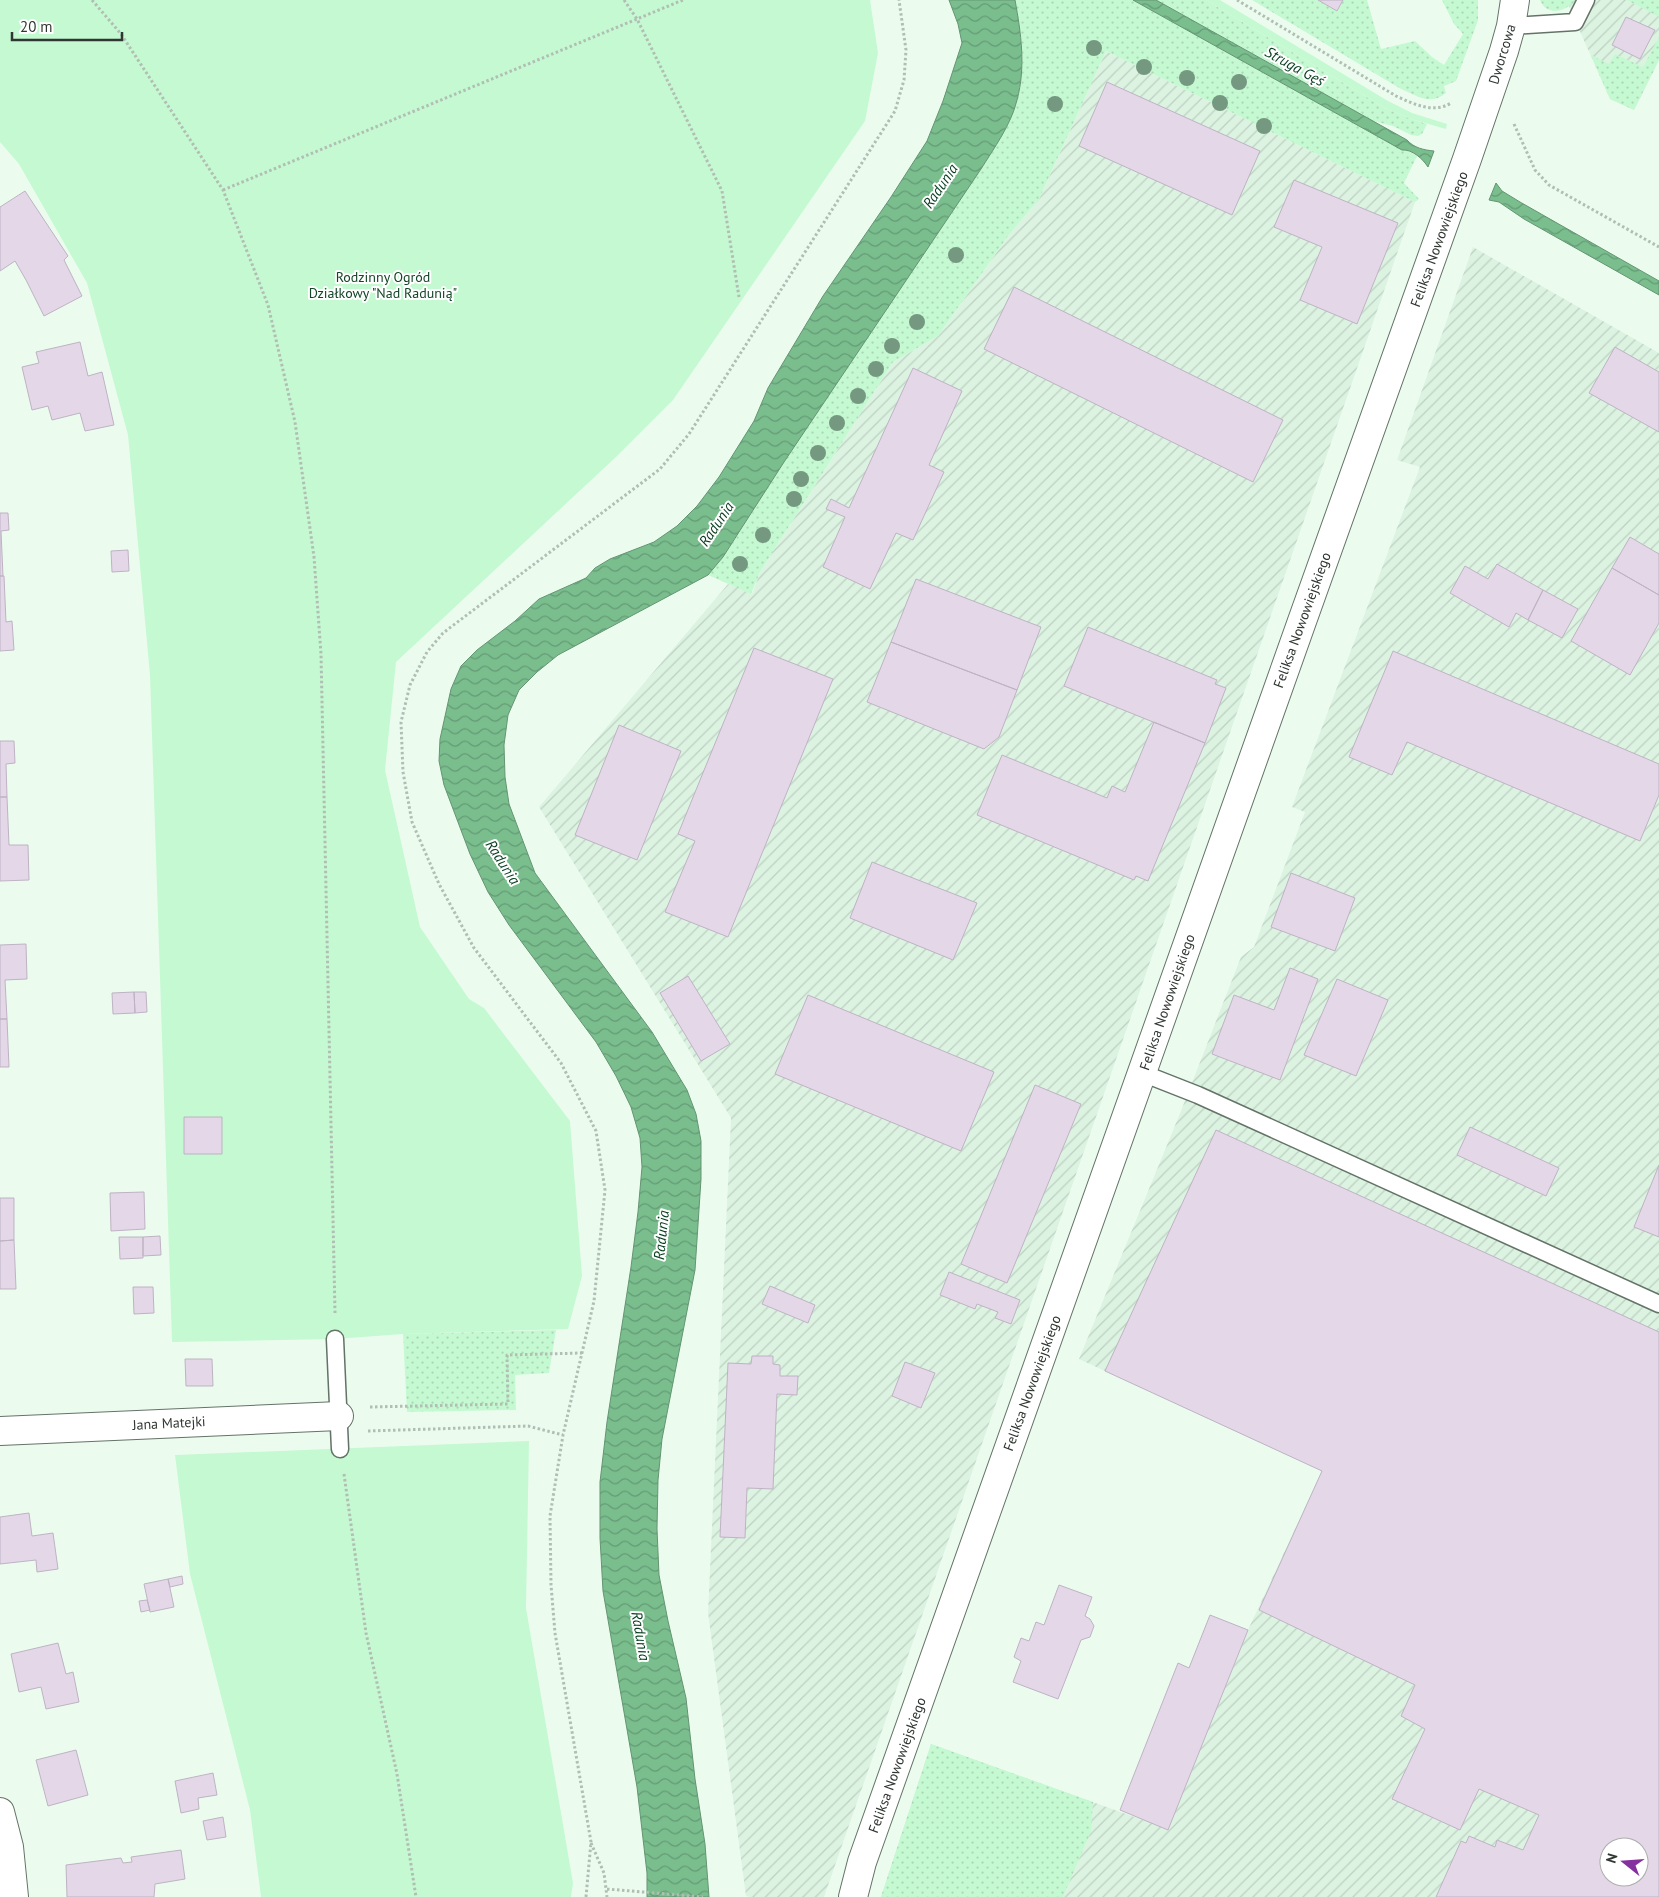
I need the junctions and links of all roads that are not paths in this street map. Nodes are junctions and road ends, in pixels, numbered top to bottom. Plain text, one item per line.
1 (1515, 0) edge
2 (1586, 0) edge
3 (1511, 26) junction
4 (1485, 107) joint
5 (1142, 1073) junction
6 (1659, 1304) edge
7 (336, 1339) road end
8 (339, 1411) junction
9 (0, 1431) edge
10 (340, 1449) road end
11 (0, 1812) edge
12 (14, 1897) edge
13 (853, 1897) edge

1 - 3 street, Dworcowa
2 - 3 lane
3 - 4 street, Dworcowa
4 - 5 street, Feliksa Nowowiejskiego
5 - 6 lane
5 - 13 street, Feliksa Nowowiejskiego
7 - 8 lane
8 - 9 street, Jana Matejki
8 - 10 lane
11 - 12 street

